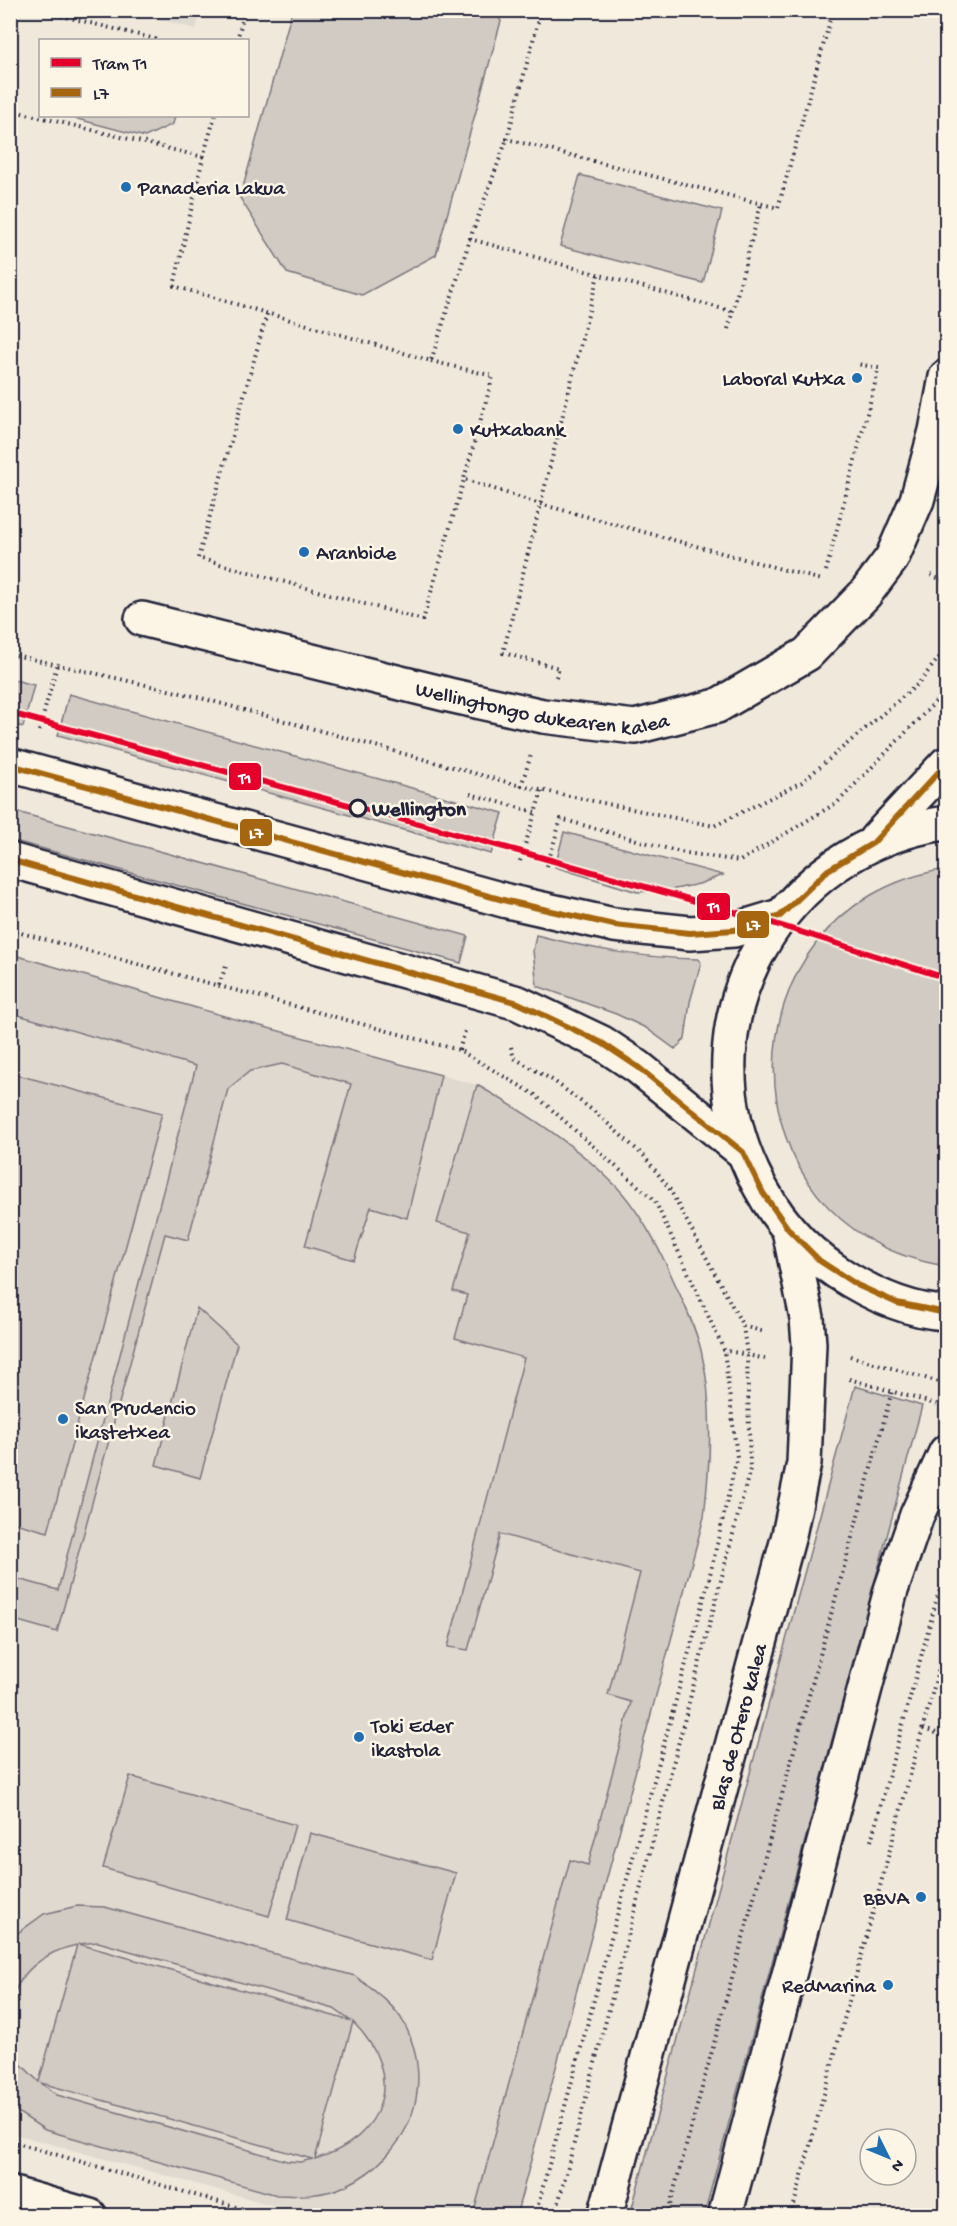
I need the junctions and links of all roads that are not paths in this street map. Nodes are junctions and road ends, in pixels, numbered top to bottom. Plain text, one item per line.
1 (946, 377) edge
2 (142, 619) dead end
3 (946, 764) edge
4 (10, 765) edge
5 (946, 823) edge
6 (873, 843) junction
7 (10, 860) edge
8 (780, 916) junction
9 (743, 1152) junction
10 (789, 1230) junction
11 (946, 1313) edge
12 (946, 1452) edge
13 (10, 2193) edge
14 (90, 2216) edge
15 (605, 2216) edge
16 (725, 2216) edge

1 - 2 street, Wellingtongo dukearen kalea
3 - 6 street
4 - 8 street
5 - 6 street
6 - 8 street
7 - 9 street
8 - 9 street
9 - 10 street
10 - 11 street
10 - 15 street, Blas de Otero kalea
12 - 16 street
13 - 14 street

